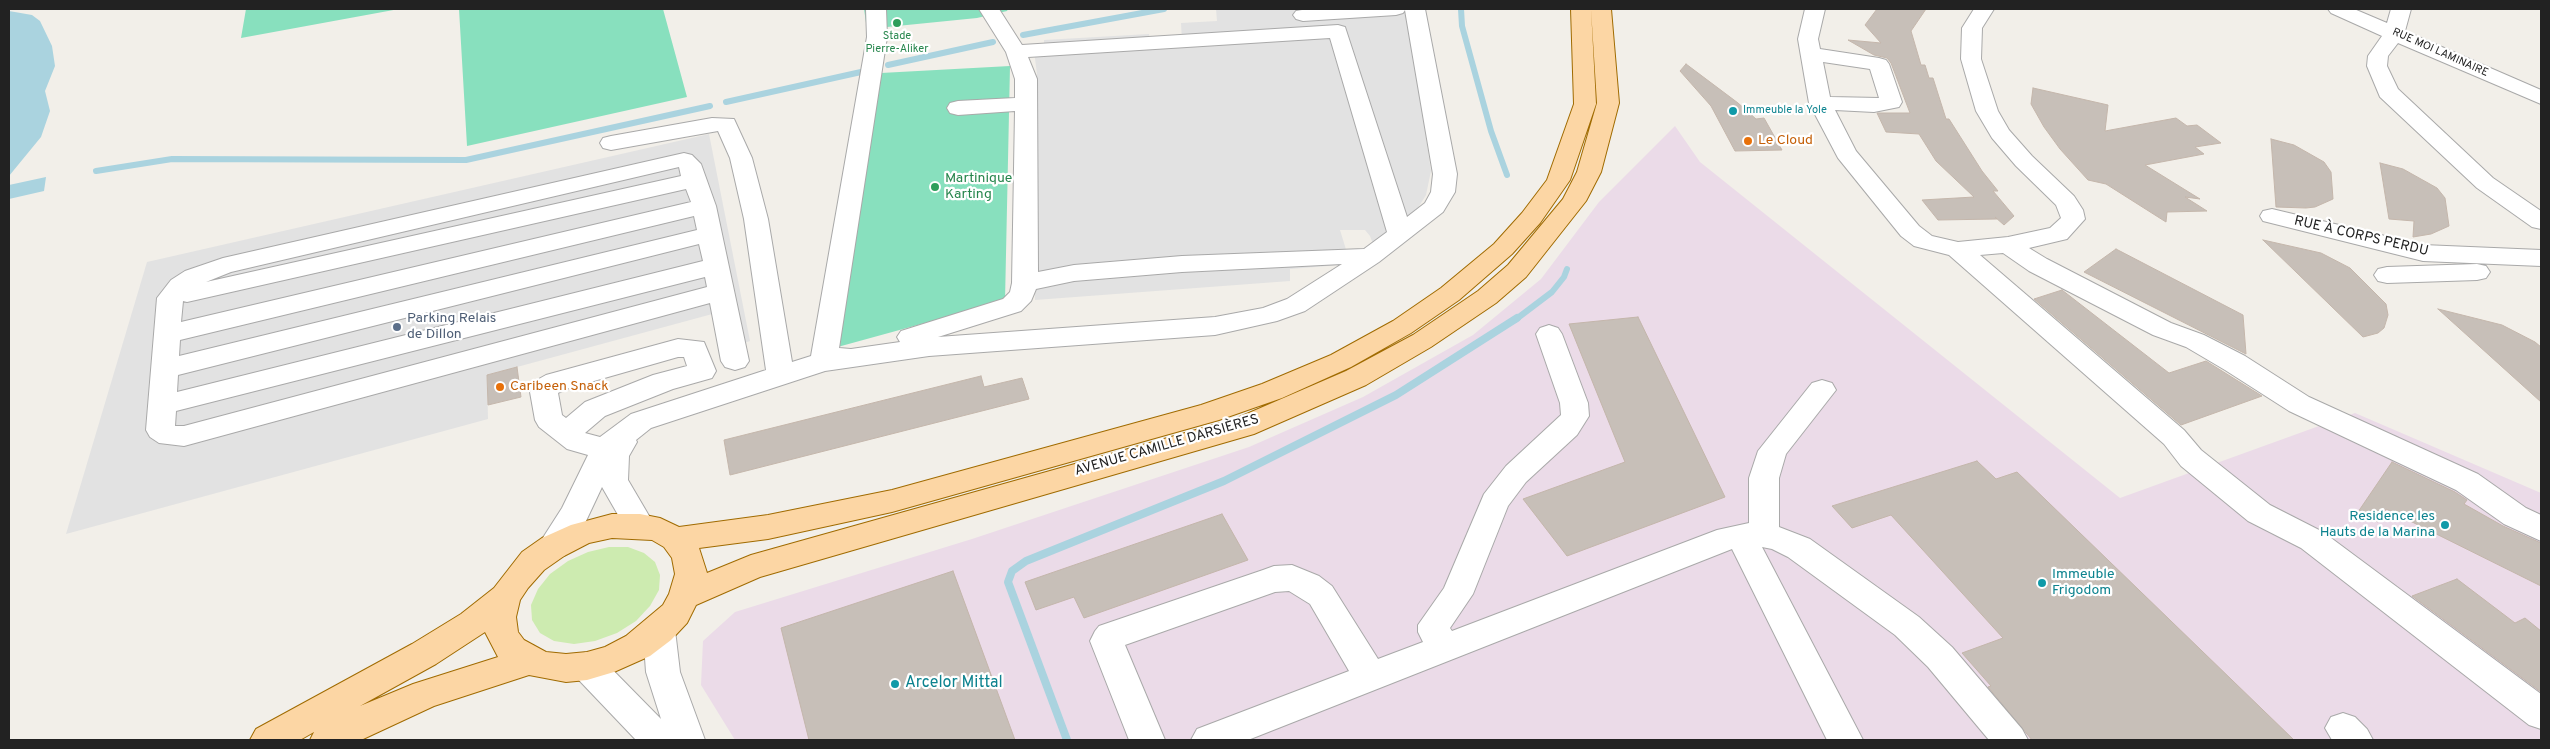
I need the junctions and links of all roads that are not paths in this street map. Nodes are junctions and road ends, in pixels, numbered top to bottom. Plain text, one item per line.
1 (876, 9) edge
2 (989, 9) edge
3 (1396, 9) edge
4 (1415, 9) edge
5 (1581, 9) edge
6 (1601, 9) edge
7 (1815, 9) edge
8 (1984, 9) edge
9 (2338, 9) edge
10 (2401, 9) edge
11 (1309, 19) edge
12 (1336, 22) junction
13 (2394, 33) junction
14 (1016, 52) junction
15 (1811, 54) junction
16 (2541, 98) edge
17 (1820, 103) junction
18 (1026, 104) junction
19 (958, 108) dead end
20 (611, 143) dead end
21 (704, 206) junction
22 (2272, 216) dead end
23 (2541, 222) edge
24 (710, 234) junction
25 (1400, 234) junction
26 (2008, 245) junction
27 (1958, 250) junction
28 (1370, 257) junction
29 (2541, 258) edge
30 (716, 266) junction
31 (2541, 271) edge
32 (2387, 275) dead end
33 (1024, 283) junction
34 (721, 292) junction
35 (167, 334) junction
36 (1549, 334) dead end
37 (824, 362) junction
38 (165, 370) junction
39 (702, 371) junction
40 (738, 374) junction
41 (780, 375) junction
42 (1822, 390) dead end
43 (162, 405) junction
44 (630, 430) junction
45 (566, 434) junction
46 (605, 450) junction
47 (640, 526) junction
48 (2541, 530) edge
49 (1752, 535) junction
50 (675, 539) junction
51 (553, 547) junction
52 (685, 596) junction
53 (505, 597) junction
54 (659, 630) junction
55 (1445, 648) junction
56 (529, 661) junction
57 (587, 666) junction
58 (1371, 677) junction
59 (2541, 714) edge
60 (268, 740) edge
61 (328, 740) edge
62 (659, 740) edge
63 (687, 740) edge
64 (1147, 740) edge
65 (1209, 740) edge
66 (1846, 740) edge
67 (2010, 740) edge

1 - 37 street
2 - 14 street
3 - 12 street
4 - 25 street
5 - 50 main road, AVENUE CAMILLE DARSIÈRES
6 - 52 main road, AVENUE CAMILLE DARSIÈRES
7 - 15 street
8 - 26 street
9 - 13 street, RUE MOI LAMINAIRE
10 - 13 street
11 - 12 street
11 - 14 street
12 - 25 street
13 - 16 street, RUE MOI LAMINAIRE
13 - 23 street
14 - 18 street
15 - 17 street
15 - 17 street
17 - 27 street
18 - 19 street
18 - 33 street
20 - 41 street
21 - 24 street
21 - 35 street
21 - 35 street
22 - 29 street, RUE À CORPS PERDU
24 - 30 street
24 - 38 street
25 - 28 street
26 - 27 street
26 - 48 street
27 - 59 street
28 - 33 street
28 - 37 street
30 - 34 street
30 - 43 street
31 - 32 street, RUE À CORPS PERDU
33 - 37 street
34 - 40 street
34 - 43 street
35 - 38 street
36 - 55 street
37 - 41 street
38 - 43 street
39 - 40 street
39 - 45 street
39 - 45 street
40 - 41 street
40 - 44 street
42 - 49 street
44 - 46 street
44 - 47 street
45 - 46 street
46 - 51 street
47 - 50 main road
47 - 51 main road
49 - 55 street
49 - 66 street
49 - 67 street
50 - 52 main road
51 - 53 main road
52 - 54 main road
53 - 56 main road
53 - 60 main road
54 - 57 main road
54 - 63 street
55 - 58 street
56 - 57 main road
56 - 61 main road
57 - 62 street
58 - 64 street
58 - 65 street

